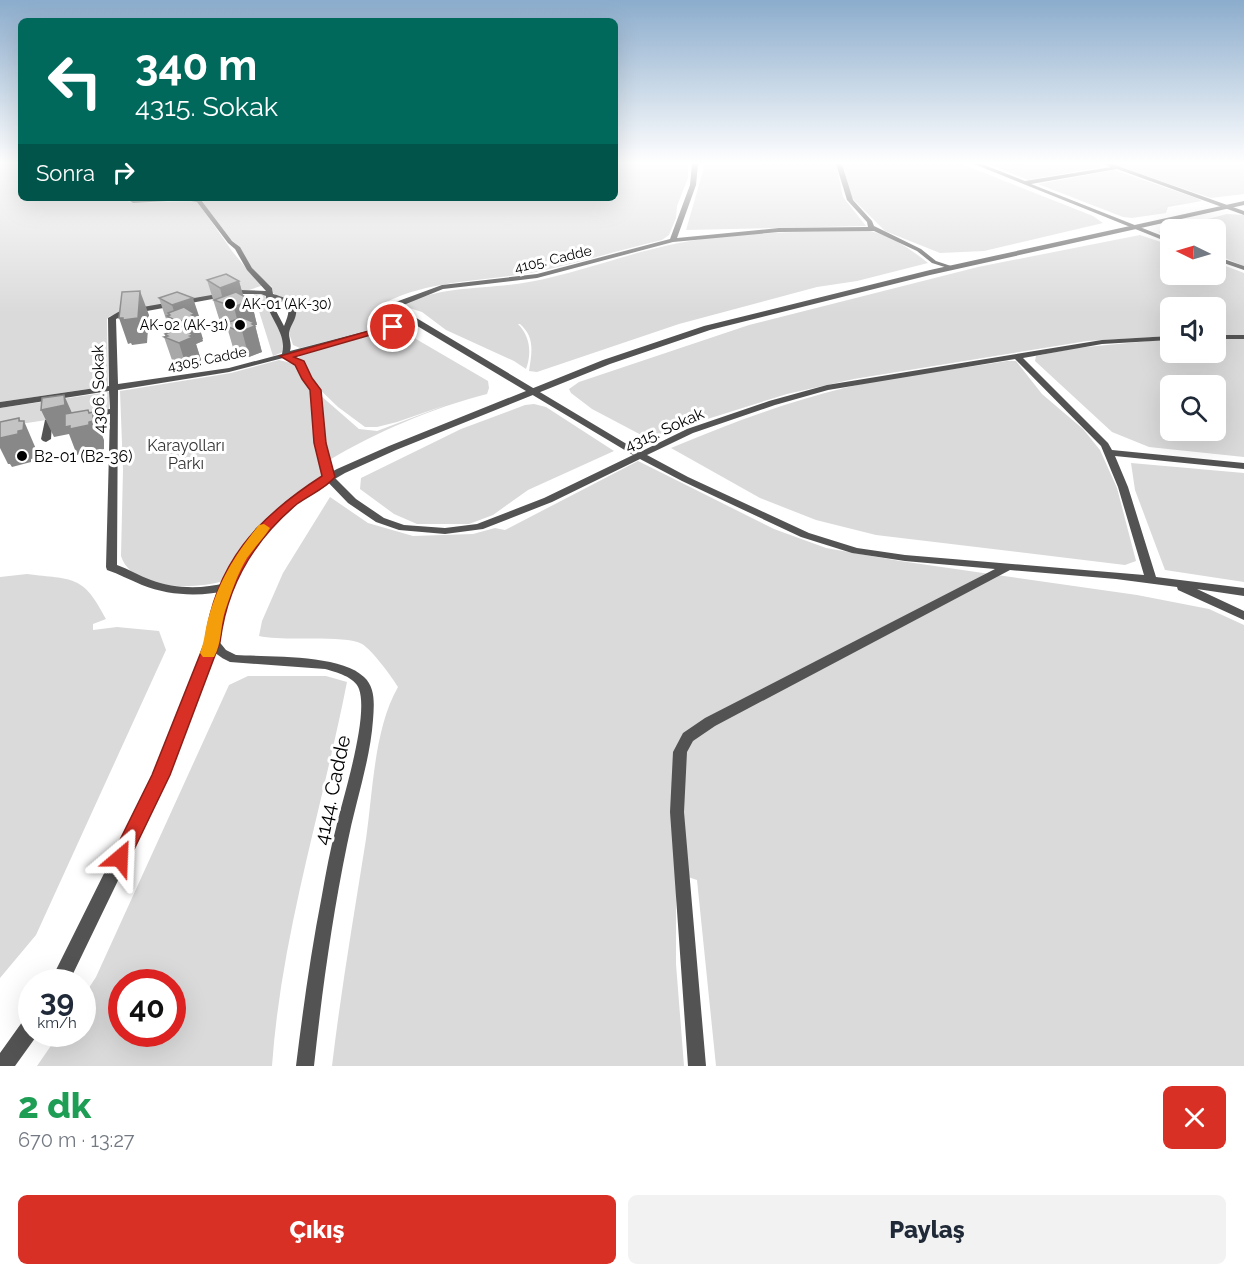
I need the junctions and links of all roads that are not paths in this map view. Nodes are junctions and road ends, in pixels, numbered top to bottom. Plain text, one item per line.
1 (209, 214) edge
2 (683, 214) edge
3 (862, 214) edge
4 (1101, 214) edge
5 (1198, 214) edge
6 (1136, 228) junction
7 (875, 229) junction
8 (1160, 237) edge
9 (673, 240) junction
10 (1226, 262) edge
11 (951, 267) junction
12 (1244, 268) edge
13 (269, 294) junction
14 (415, 321) junction
15 (285, 334) junction
16 (1226, 337) edge
17 (1244, 338) edge
18 (1160, 339) edge
19 (285, 356) junction
20 (1017, 356) junction
21 (114, 388) junction
22 (534, 393) junction
23 (0, 405) edge
24 (114, 411) junction
25 (46, 439) dead end
26 (1109, 453) junction
27 (639, 455) junction
28 (1244, 466) edge
29 (328, 477) junction
30 (1009, 566) junction
31 (1151, 580) junction
32 (1174, 583) junction
33 (226, 587) junction
34 (1244, 592) edge
35 (1244, 616) edge
36 (213, 642) junction
37 (65, 969) edge
38 (18, 1045) edge
39 (3, 1066) edge
40 (305, 1066) edge
41 (697, 1066) edge

1 - 13 street
2 - 9 street
3 - 7 street
4 - 6 street
5 - 6 street
6 - 8 street
6 - 11 street
7 - 9 street, 4105. Cadde
7 - 11 street
9 - 14 street, 4105. Cadde
10 - 12 street
11 - 22 street
13 - 15 street
13 - 15 street
13 - 21 street, 4306. Sokak
14 - 19 street, 4305. Cadde
14 - 22 street
15 - 19 street
16 - 17 street
18 - 20 street, 4315. Sokak
19 - 21 street, 4305. Cadde
19 - 29 street
20 - 26 street
20 - 27 street, 4315. Sokak
21 - 23 street, 4305. Cadde
21 - 24 street, 4306. Sokak
22 - 27 street
22 - 29 street
24 - 25 street
24 - 33 street, 4306. Sokak
26 - 28 street
26 - 31 street
27 - 29 street, 4315. Sokak
27 - 30 street
29 - 33 street
30 - 31 street
30 - 41 street
31 - 32 street
32 - 34 street
32 - 35 street
33 - 36 street
36 - 37 street
36 - 40 street, 4144. Cadde
38 - 39 street

